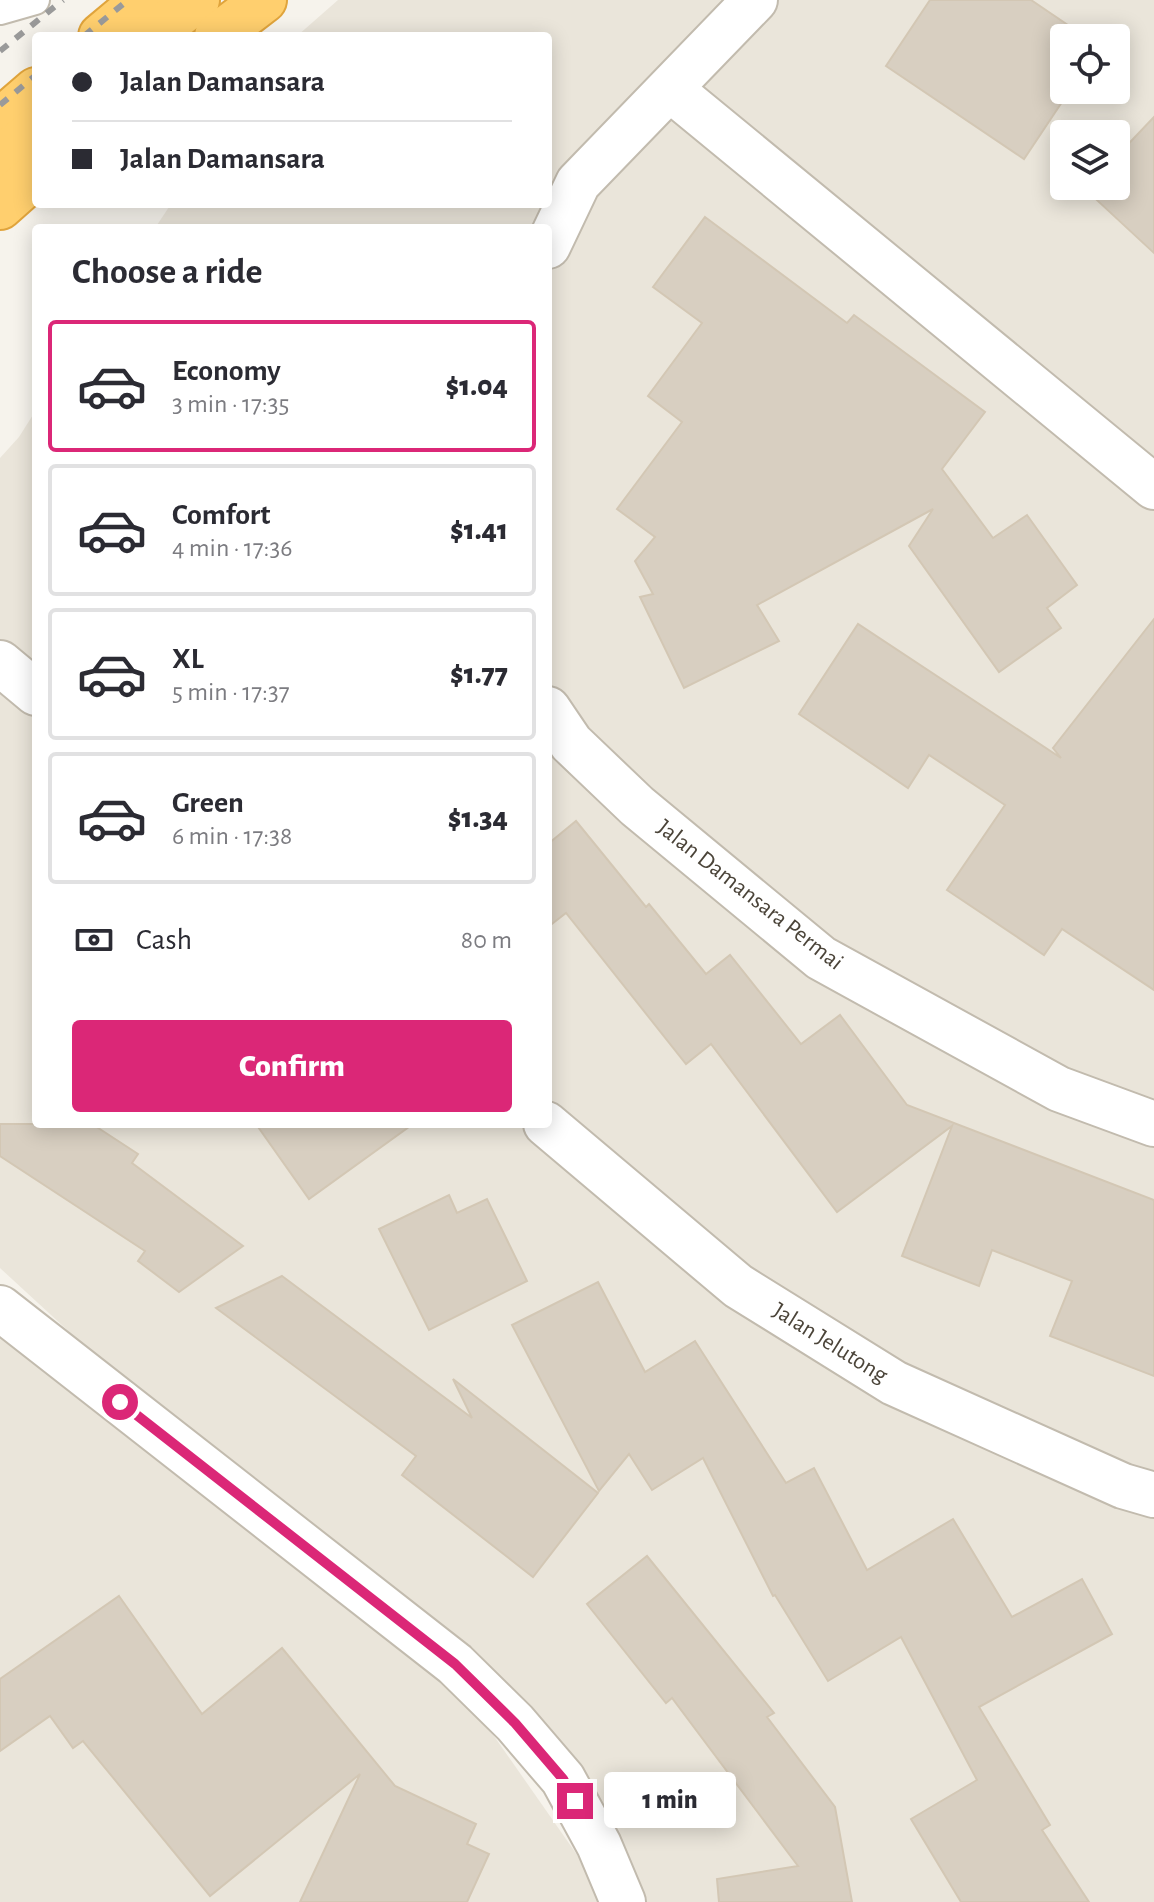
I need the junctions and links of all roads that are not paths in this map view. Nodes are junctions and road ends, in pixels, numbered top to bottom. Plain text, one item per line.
1 (35, 0) edge
2 (144, 0) edge
3 (169, 0) edge
4 (197, 0) edge
5 (264, 0) edge
6 (755, 0) edge
7 (0, 10) edge
8 (106, 32) edge
9 (131, 32) edge
10 (156, 32) edge
11 (222, 32) edge
12 (670, 89) junction
13 (32, 93) edge
14 (32, 116) edge
15 (0, 121) edge
16 (32, 132) edge
17 (0, 143) edge
18 (0, 159) edge
19 (32, 179) edge
20 (0, 207) edge
21 (552, 238) edge
22 (1154, 487) edge
23 (0, 663) edge
24 (32, 690) edge
25 (552, 715) edge
26 (1154, 1124) edge
27 (551, 1128) edge
28 (0, 1308) edge
29 (1154, 1495) edge
30 (623, 1902) edge

1 - 7 lane
2 - 8 highway
3 - 9 lane
4 - 10 highway
5 - 11 highway
6 - 12 street
12 - 21 street
12 - 22 street
13 - 15 highway
14 - 17 lane
16 - 18 highway
19 - 20 highway
23 - 24 street
25 - 26 street, Jalan Damansara Permai
27 - 29 street, Jalan Jelutong
28 - 30 street

